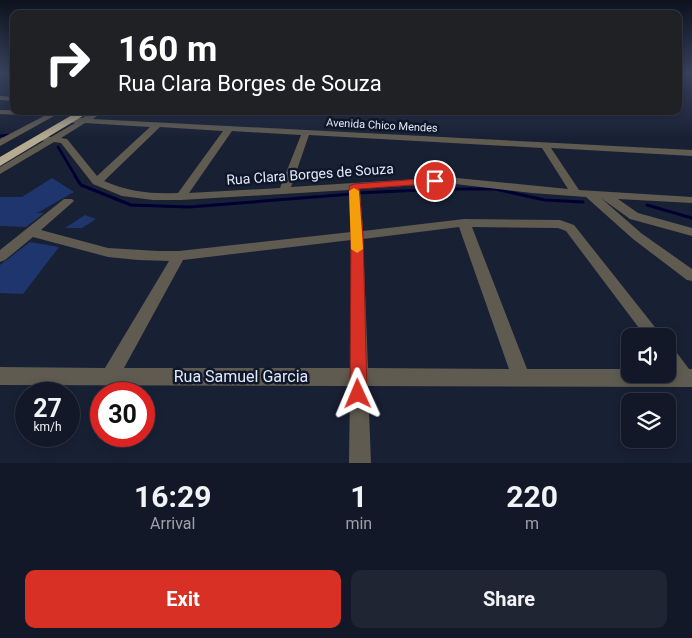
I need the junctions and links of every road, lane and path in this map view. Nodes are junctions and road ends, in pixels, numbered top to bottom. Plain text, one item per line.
1 (48, 115) edge
2 (73, 116) edge
3 (84, 116) edge
4 (157, 124) junction
5 (30, 127) junction
6 (229, 129) junction
7 (306, 132) junction
8 (46, 135) junction
9 (0, 143) edge
10 (544, 144) junction
11 (0, 153) edge
12 (692, 153) edge
13 (0, 162) edge
14 (0, 171) edge
15 (97, 182) junction
16 (284, 191) junction
17 (354, 191) junction
18 (576, 193) junction
19 (590, 194) junction
20 (606, 195) junction
21 (181, 197) junction
22 (692, 200) edge
23 (68, 201) dead end
24 (634, 216) junction
25 (464, 223) junction
26 (621, 223) junction
27 (30, 232) junction
28 (692, 232) edge
29 (357, 234) junction
30 (179, 256) junction
31 (0, 257) edge
32 (692, 276) edge
33 (648, 328) edge
34 (676, 364) edge
35 (0, 376) edge
36 (110, 376) junction
37 (358, 377) junction
38 (521, 378) junction
39 (689, 378) edge
40 (360, 463) edge

1 - 5 street
2 - 3 highway
2 - 8 highway
3 - 4 street, Avenida Chico Mendes
3 - 8 street
4 - 6 street, Avenida Chico Mendes
4 - 15 street
5 - 8 street
5 - 9 street
6 - 7 street, Avenida Chico Mendes
6 - 21 street
7 - 10 street, Avenida Chico Mendes
7 - 16 street
8 - 11 highway
8 - 13 highway
8 - 14 street
8 - 15 street, Rua Clara Borges de Souza
10 - 12 street, Avenida Chico Mendes
10 - 18 street
15 - 21 street, Rua Clara Borges de Souza
16 - 17 street, Rua Clara Borges de Souza
16 - 21 street, Rua Clara Borges de Souza
17 - 18 street, Rua Clara Borges de Souza
17 - 29 street
18 - 19 street, Rua Clara Borges de Souza
19 - 20 street, Rua Clara Borges de Souza
19 - 26 street
20 - 22 street, Rua Clara Borges de Souza
20 - 24 street
23 - 27 street
24 - 26 street
24 - 28 street
25 - 29 street
25 - 33 street
25 - 38 street
26 - 32 street
27 - 30 street
27 - 31 street
29 - 30 street
29 - 37 street
30 - 36 street
34 - 39 street
35 - 36 street, Rua Samuel Garcia
36 - 37 street, Rua Samuel Garcia
37 - 38 street, Rua Samuel Garcia
37 - 40 street
38 - 39 street, Rua Samuel Garcia

